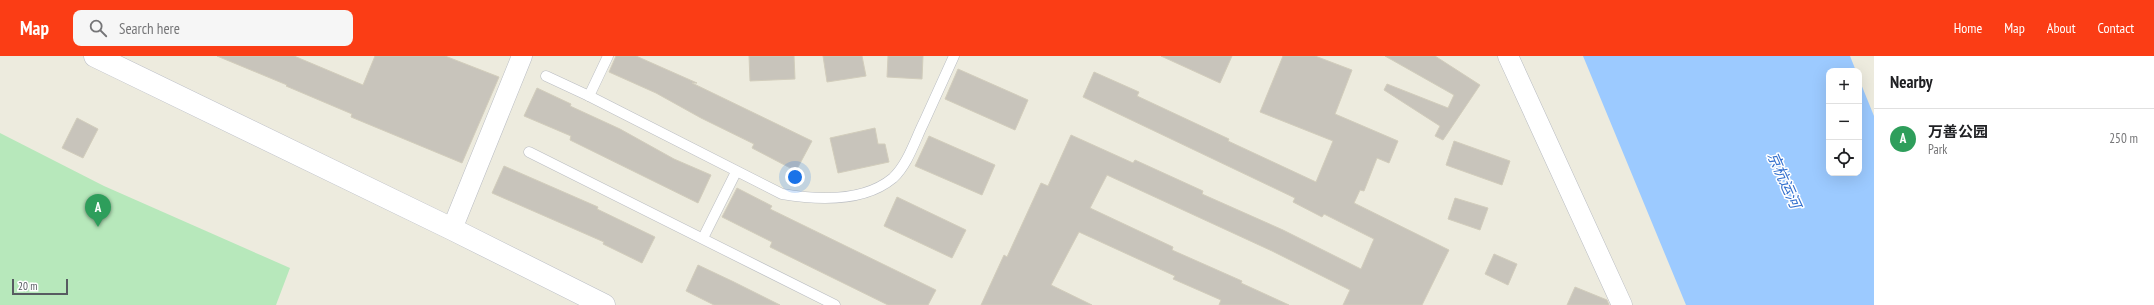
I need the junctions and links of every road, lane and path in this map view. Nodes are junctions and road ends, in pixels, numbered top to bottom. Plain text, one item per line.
1 (95, 56) edge
2 (522, 56) edge
3 (608, 56) edge
4 (954, 56) edge
5 (1508, 56) edge
6 (546, 76) dead end
7 (589, 96) junction
8 (529, 152) dead end
9 (736, 172) junction
10 (452, 229) junction
11 (703, 238) junction
12 (604, 305) edge
13 (835, 305) edge
14 (1622, 305) edge

1 - 10 street
2 - 10 street
3 - 7 lane
4 - 9 lane
5 - 14 street
6 - 7 lane
7 - 9 lane
8 - 11 lane
9 - 11 lane
10 - 12 street
11 - 13 lane

